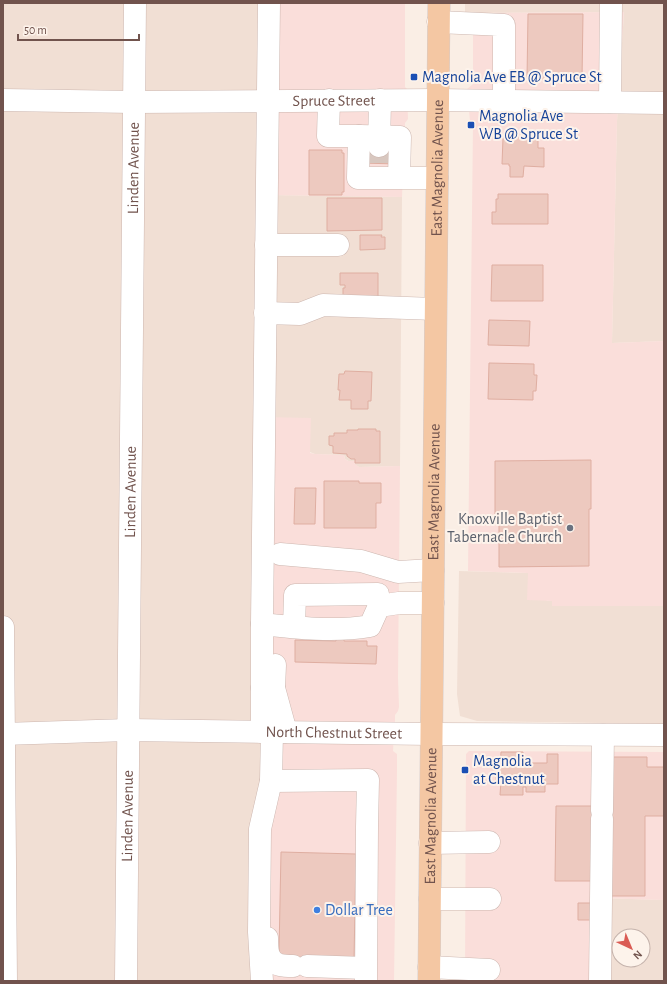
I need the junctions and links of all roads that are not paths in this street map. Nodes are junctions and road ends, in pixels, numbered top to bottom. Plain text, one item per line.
1 (135, 3) edge
2 (269, 3) edge
3 (611, 3) edge
4 (439, 13) edge
5 (3, 100) edge
6 (329, 100) junction
7 (380, 100) junction
8 (438, 100) junction
9 (267, 101) junction
10 (504, 101) junction
11 (134, 102) junction
12 (610, 102) junction
13 (664, 103) edge
14 (379, 156) junction
15 (437, 178) junction
16 (266, 245) junction
17 (338, 245) dead end
18 (435, 309) junction
19 (265, 313) junction
20 (280, 554) dead end
21 (433, 570) junction
22 (433, 603) junction
23 (379, 606) junction
24 (277, 626) junction
25 (3, 627) edge
26 (128, 730) junction
27 (273, 732) junction
28 (4, 734) edge
29 (431, 734) junction
30 (603, 735) junction
31 (664, 735) edge
32 (271, 781) junction
33 (264, 809) junction
34 (489, 842) dead end
35 (430, 843) junction
36 (430, 899) junction
37 (490, 899) dead end
38 (489, 970) dead end
39 (366, 974) edge
40 (429, 974) edge
41 (6, 981) edge
42 (126, 981) edge
43 (262, 981) edge
44 (600, 981) edge

1 - 11 street, Linden Avenue
2 - 9 street
3 - 12 street
4 - 8 main road, East Magnolia Avenue
4 - 10 street
5 - 11 street, Spruce Street
6 - 7 street, Spruce Street
6 - 9 street, Spruce Street
6 - 14 street
7 - 8 street, Spruce Street
7 - 14 street
8 - 10 street, Spruce Street
8 - 15 main road, East Magnolia Avenue
9 - 11 street, Spruce Street
9 - 16 street
10 - 12 street, Spruce Street
11 - 26 street, Linden Avenue
12 - 13 street, Spruce Street
14 - 15 street
15 - 18 main road, East Magnolia Avenue
16 - 17 street
16 - 19 street
18 - 19 street
18 - 21 main road, East Magnolia Avenue
19 - 24 street
20 - 21 street
21 - 22 main road, East Magnolia Avenue
22 - 23 street
22 - 29 main road, East Magnolia Avenue
23 - 24 street
23 - 24 street
24 - 27 street
25 - 28 street
26 - 27 street, North Chestnut Street
26 - 28 street, North Chestnut Street
26 - 42 street, Linden Avenue
27 - 29 street, North Chestnut Street
27 - 32 street
28 - 41 street
29 - 30 street, North Chestnut Street
29 - 35 main road, East Magnolia Avenue
30 - 31 street, North Chestnut Street
30 - 44 street
32 - 33 street
32 - 39 street
33 - 39 street
33 - 43 street
34 - 35 street
35 - 36 main road, East Magnolia Avenue
36 - 37 street
36 - 40 main road, East Magnolia Avenue
38 - 40 street

